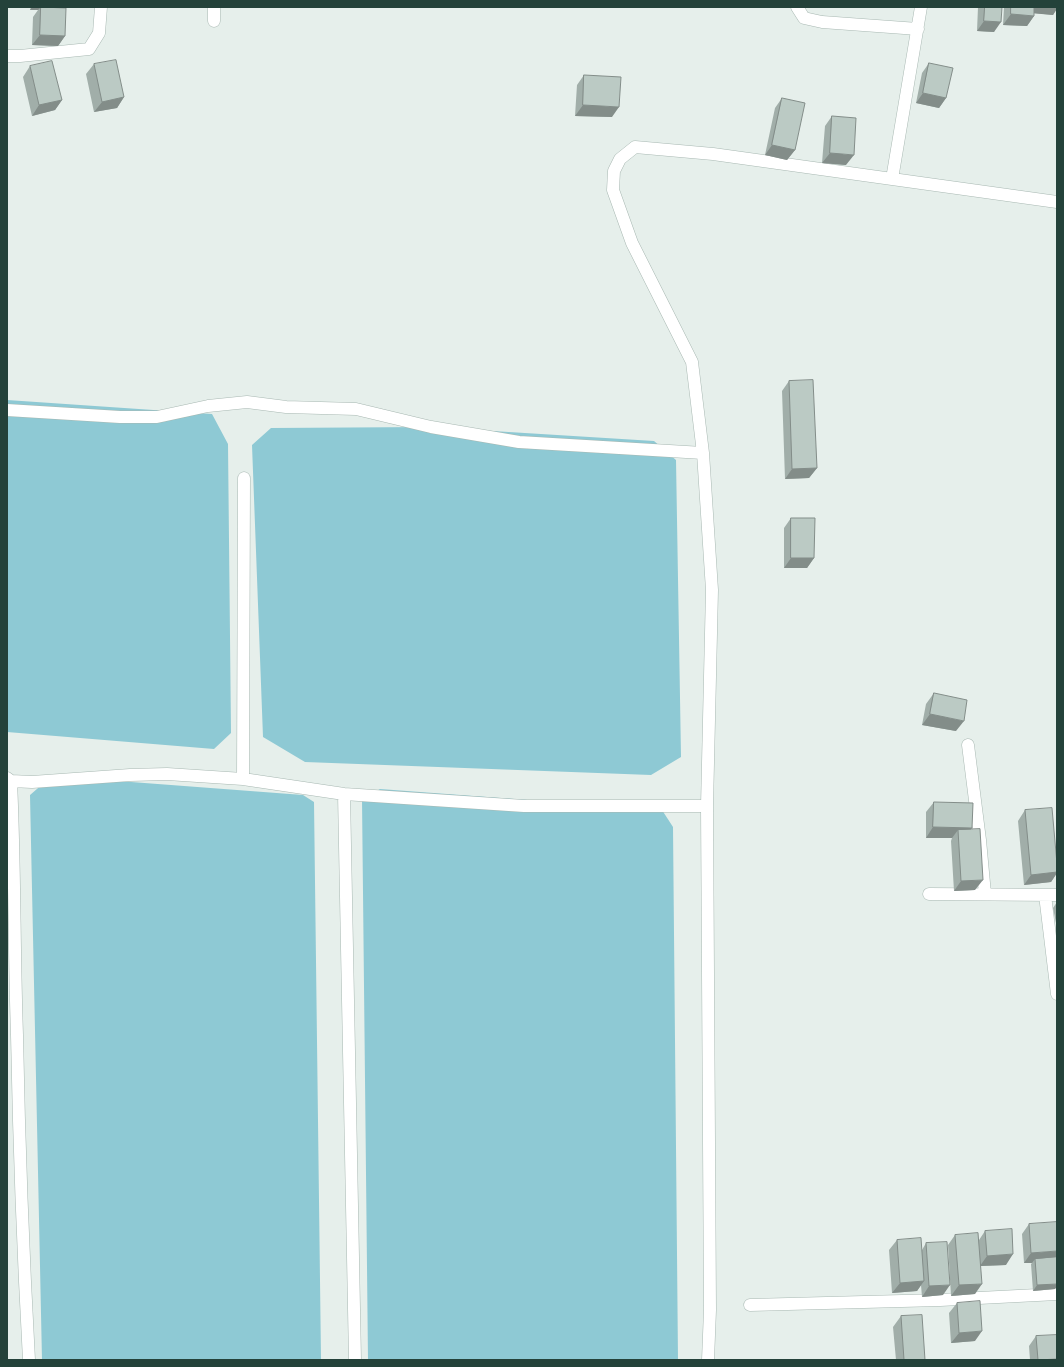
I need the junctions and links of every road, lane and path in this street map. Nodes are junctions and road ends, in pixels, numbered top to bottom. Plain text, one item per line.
1 (101, 7) edge
2 (214, 7) edge
3 (797, 7) edge
4 (922, 7) edge
5 (214, 21) dead end
6 (918, 29) junction
7 (7, 56) edge
8 (892, 179) junction
9 (1057, 202) edge
10 (7, 410) edge
11 (703, 453) junction
12 (244, 478) dead end
13 (968, 745) dead end
14 (243, 779) junction
15 (9, 780) edge
16 (344, 794) junction
17 (707, 806) junction
18 (929, 894) dead end
19 (985, 894) junction
20 (1051, 895) edge
21 (1057, 994) edge
22 (1057, 1294) edge
23 (750, 1304) dead end
24 (29, 1360) edge
25 (355, 1360) edge
26 (708, 1360) edge

1 - 7 street
2 - 5 street
3 - 6 street
4 - 6 street
6 - 8 street
8 - 9 street
8 - 11 street
10 - 11 street
11 - 17 street
12 - 14 street
13 - 19 street
14 - 15 street
14 - 16 street
15 - 24 street
16 - 17 street
16 - 25 street
17 - 26 street
18 - 19 street
19 - 20 street
20 - 21 street
22 - 23 street

